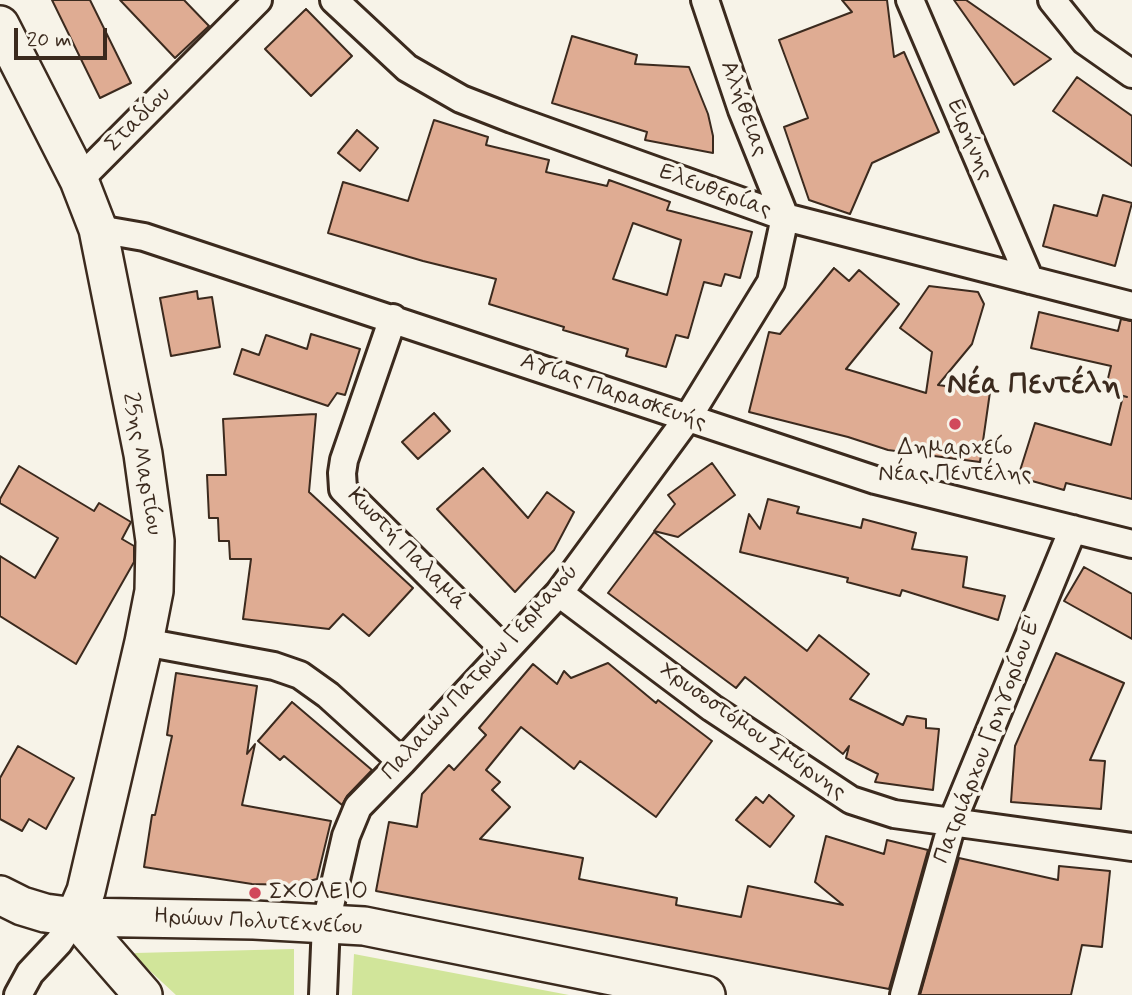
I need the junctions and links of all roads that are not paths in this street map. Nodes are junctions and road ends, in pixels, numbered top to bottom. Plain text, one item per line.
1 (258, 0) edge
2 (334, 0) edge
3 (705, 0) edge
4 (910, 0) edge
5 (1052, 0) edge
6 (0, 25) edge
7 (1132, 74) edge
8 (79, 180) junction
9 (785, 217) junction
10 (99, 229) junction
11 (1030, 280) junction
12 (1132, 306) edge
13 (393, 318) junction
14 (687, 419) junction
15 (1073, 529) junction
16 (1132, 544) edge
17 (559, 593) junction
18 (144, 642) junction
19 (505, 650) junction
20 (402, 762) junction
21 (953, 820) junction
22 (1132, 847) edge
23 (0, 895) edge
24 (75, 917) junction
25 (326, 923) junction
26 (18, 995) edge
27 (143, 995) edge
28 (323, 995) edge
29 (706, 995) edge
30 (904, 995) edge

1 - 8 street, Σταδίου
2 - 9 street, Ελευθερίας
3 - 9 street, Αλήθειας
4 - 11 street, Ειρήνης
5 - 7 street
6 - 8 street, 25ης Μαρτίου
8 - 10 street, 25ης Μαρτίου
9 - 11 street, Ελευθερίας
9 - 14 street, Παλαιών Πατρών Γερμανού
10 - 13 street, Αγίας Παρασκευής
10 - 18 street, 25ης Μαρτίου
11 - 12 street, Ελευθερίας
13 - 14 street, Αγίας Παρασκευής
13 - 19 street, Κωστή Παλαμά
14 - 15 street, Αγίας Παρασκευής
14 - 17 street, Παλαιών Πατρών Γερμανού
15 - 16 street, Αγίας Παρασκευής
15 - 21 street, Πατριάρχου Γρηγορίου Ε'
17 - 19 street, Παλαιών Πατρών Γερμανού
17 - 21 street, Χρυσοστόμου Σμύρνης
18 - 20 street
18 - 24 street, 25ης Μαρτίου
19 - 20 street, Παλαιών Πατρών Γερμανού
20 - 25 street, Παλαιών Πατρών Γερμανού
21 - 22 street, Χρυσοστόμου Σμύρνης
21 - 30 street, Πατριάρχου Γρηγορίου Ε'
23 - 24 street, Ηρώων Πολυτεχνείου
24 - 25 street, Ηρώων Πολυτεχνείου
24 - 26 street
24 - 27 street
25 - 28 street, Παλαιών Πατρών Γερμανού
25 - 29 street, Ηρώων Πολυτεχνείου

